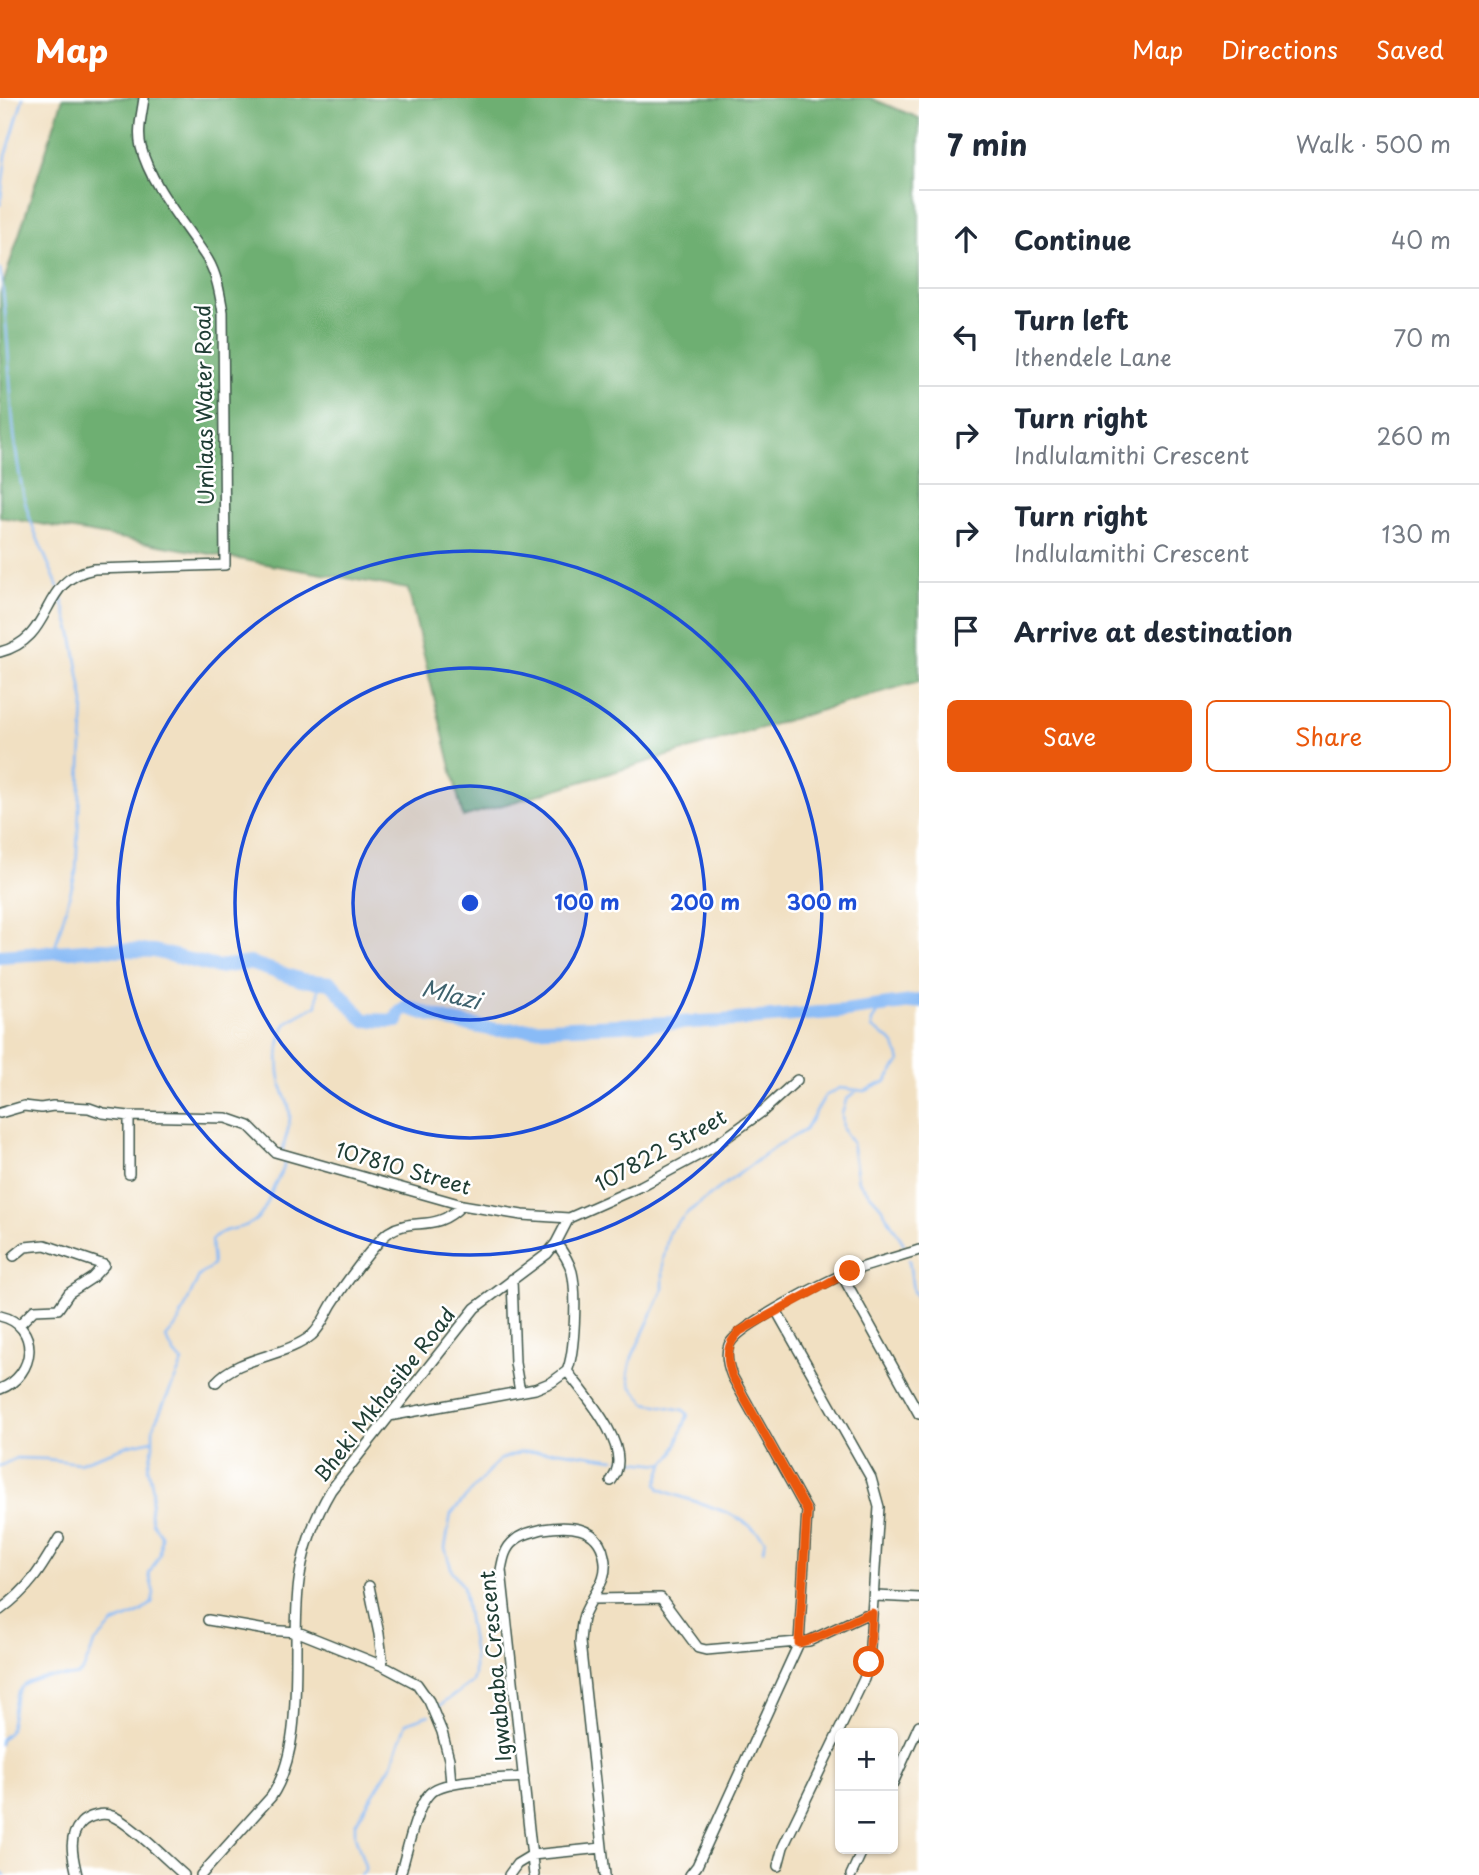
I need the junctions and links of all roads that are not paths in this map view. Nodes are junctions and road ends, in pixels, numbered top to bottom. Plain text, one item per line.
1 (144, 98) edge
2 (0, 652) edge
3 (797, 1080) dead end
4 (0, 1113) edge
5 (129, 1116) junction
6 (129, 1174) dead end
7 (462, 1205) junction
8 (569, 1218) junction
9 (556, 1243) junction
10 (919, 1250) edge
11 (14, 1256) dead end
12 (842, 1275) junction
13 (512, 1279) junction
14 (776, 1310) junction
15 (0, 1316) edge
16 (19, 1325) junction
17 (567, 1371) junction
18 (216, 1382) dead end
19 (0, 1389) edge
20 (520, 1392) junction
21 (919, 1414) edge
22 (389, 1416) junction
23 (611, 1481) dead end
24 (59, 1538) dead end
25 (369, 1586) dead end
26 (875, 1596) junction
27 (919, 1598) edge
28 (593, 1599) junction
29 (0, 1610) edge
30 (872, 1613) junction
31 (208, 1620) dead end
32 (298, 1632) junction
33 (799, 1643) junction
34 (383, 1666) junction
35 (919, 1725) edge
36 (898, 1772) edge
37 (524, 1777) junction
38 (451, 1784) junction
39 (602, 1848) junction
40 (861, 1854) edge
41 (532, 1855) junction
42 (778, 1866) dead end
43 (77, 1875) edge
44 (184, 1875) edge
45 (201, 1875) edge
46 (400, 1875) edge
47 (509, 1875) edge
48 (534, 1875) edge
49 (605, 1875) edge
50 (690, 1875) edge
51 (851, 1875) edge

1 - 2 street, Umlaas Water Road
3 - 8 street, 107822 Street
4 - 5 street
5 - 6 street
5 - 7 street, 107810 Street
7 - 8 street, 107810 Street
7 - 18 street
8 - 9 street
9 - 13 street, Bheki Mkhasibe Road
9 - 17 street
10 - 12 street
11 - 16 street
12 - 14 street
12 - 21 street
13 - 20 street
13 - 22 street, Bheki Mkhasibe Road
14 - 26 street
14 - 33 street
15 - 16 street
16 - 19 street
17 - 20 street
17 - 23 street
20 - 22 street
22 - 32 street, Bheki Mkhasibe Road
24 - 29 street
25 - 34 street
26 - 27 street
26 - 30 street
28 - 33 street
28 - 37 street, Igwababa Crescent
28 - 39 street
30 - 33 street
30 - 42 street
31 - 32 street
32 - 34 street
32 - 45 street, Bheki Mkhasibe Road
33 - 50 street
34 - 38 street
35 - 36 street
37 - 38 street, Igwababa Crescent
37 - 41 street, Igwababa Crescent
38 - 46 street, Igwababa Crescent
39 - 41 street
39 - 49 street
40 - 51 street
41 - 47 street
41 - 48 street, Igwababa Crescent
43 - 44 street

